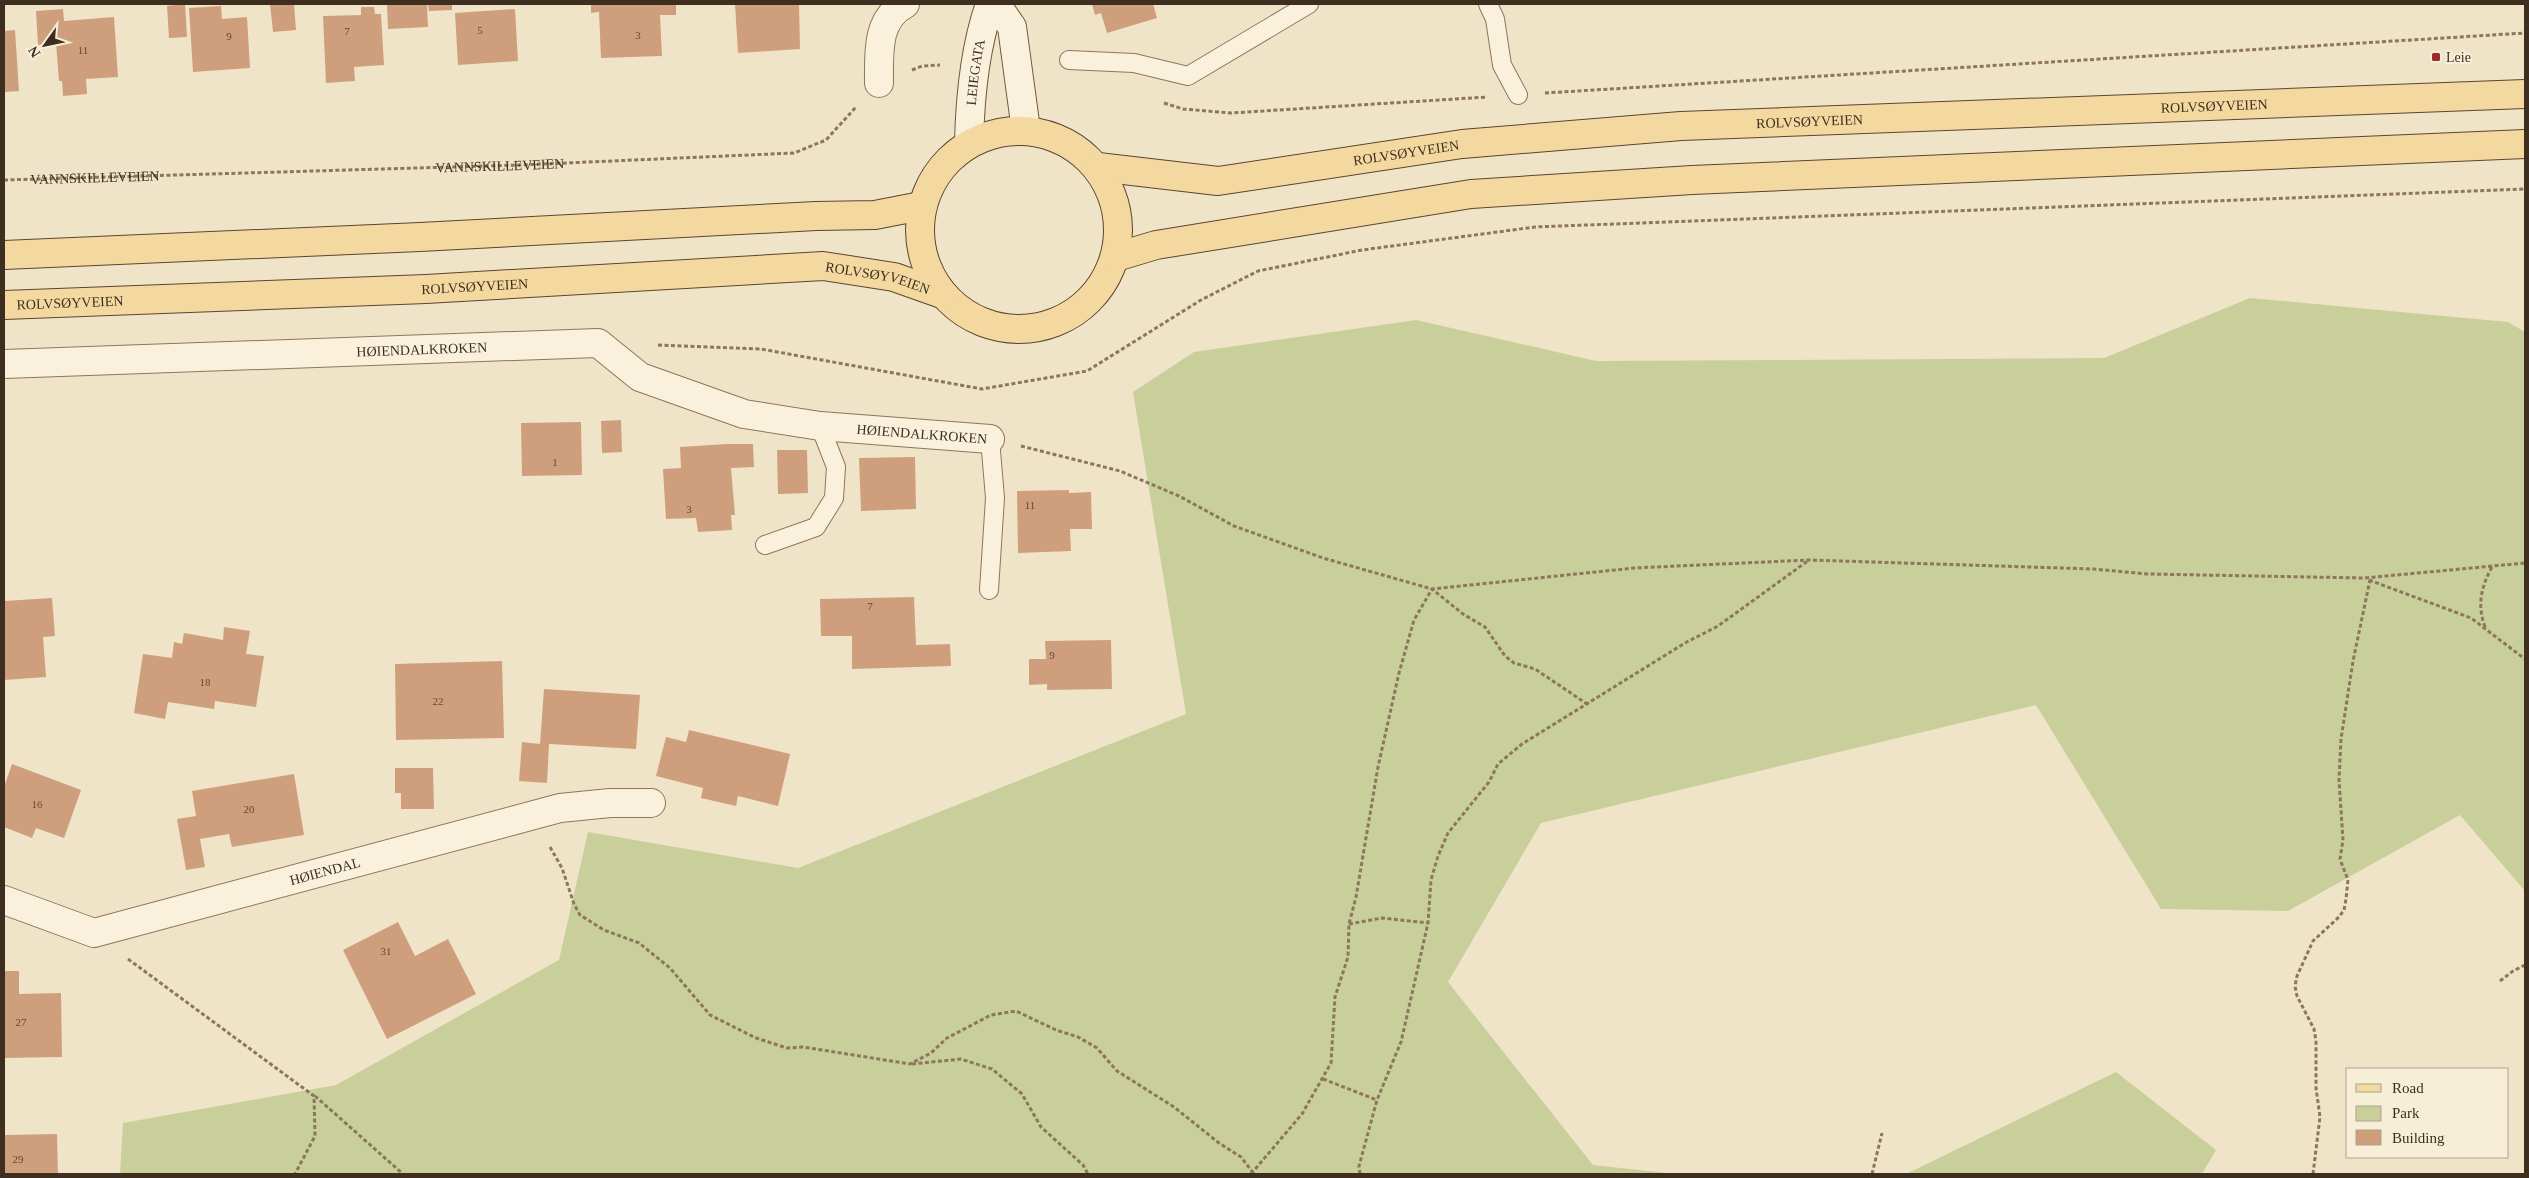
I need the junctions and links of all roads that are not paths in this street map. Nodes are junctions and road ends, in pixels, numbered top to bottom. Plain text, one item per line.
1 (905, 4) edge
2 (990, 4) edge
3 (996, 4) edge
4 (1309, 4) edge
5 (1488, 4) edge
6 (1069, 60) dead end
7 (879, 83) road end
8 (2525, 94) edge
9 (1518, 95) road end
10 (1026, 130) junction
11 (969, 143) junction
12 (2525, 144) edge
13 (1098, 167) junction
14 (921, 206) junction
15 (4, 255) edge
16 (1116, 257) junction
17 (942, 294) junction
18 (4, 305) edge
19 (4, 364) edge
20 (820, 426) junction
21 (990, 438) joint
22 (765, 545) dead end
23 (989, 590) dead end
24 (651, 803) dead end
25 (4, 900) edge

1 - 7 street
2 - 11 street, LEIEGATA
3 - 10 street
4 - 6 lane
5 - 9 lane
8 - 13 main road, ROLVSØYVEIEN
10 - 11 main road
10 - 13 main road
11 - 14 main road
12 - 16 main road
13 - 16 main road
14 - 15 main road
14 - 17 main road
16 - 17 main road
17 - 18 main road, ROLVSØYVEIEN
19 - 20 street, HØIENDALKROKEN
20 - 21 street, HØIENDALKROKEN
20 - 22 lane
21 - 23 lane, HØIENDALKROKEN
24 - 25 street, HØIENDAL

